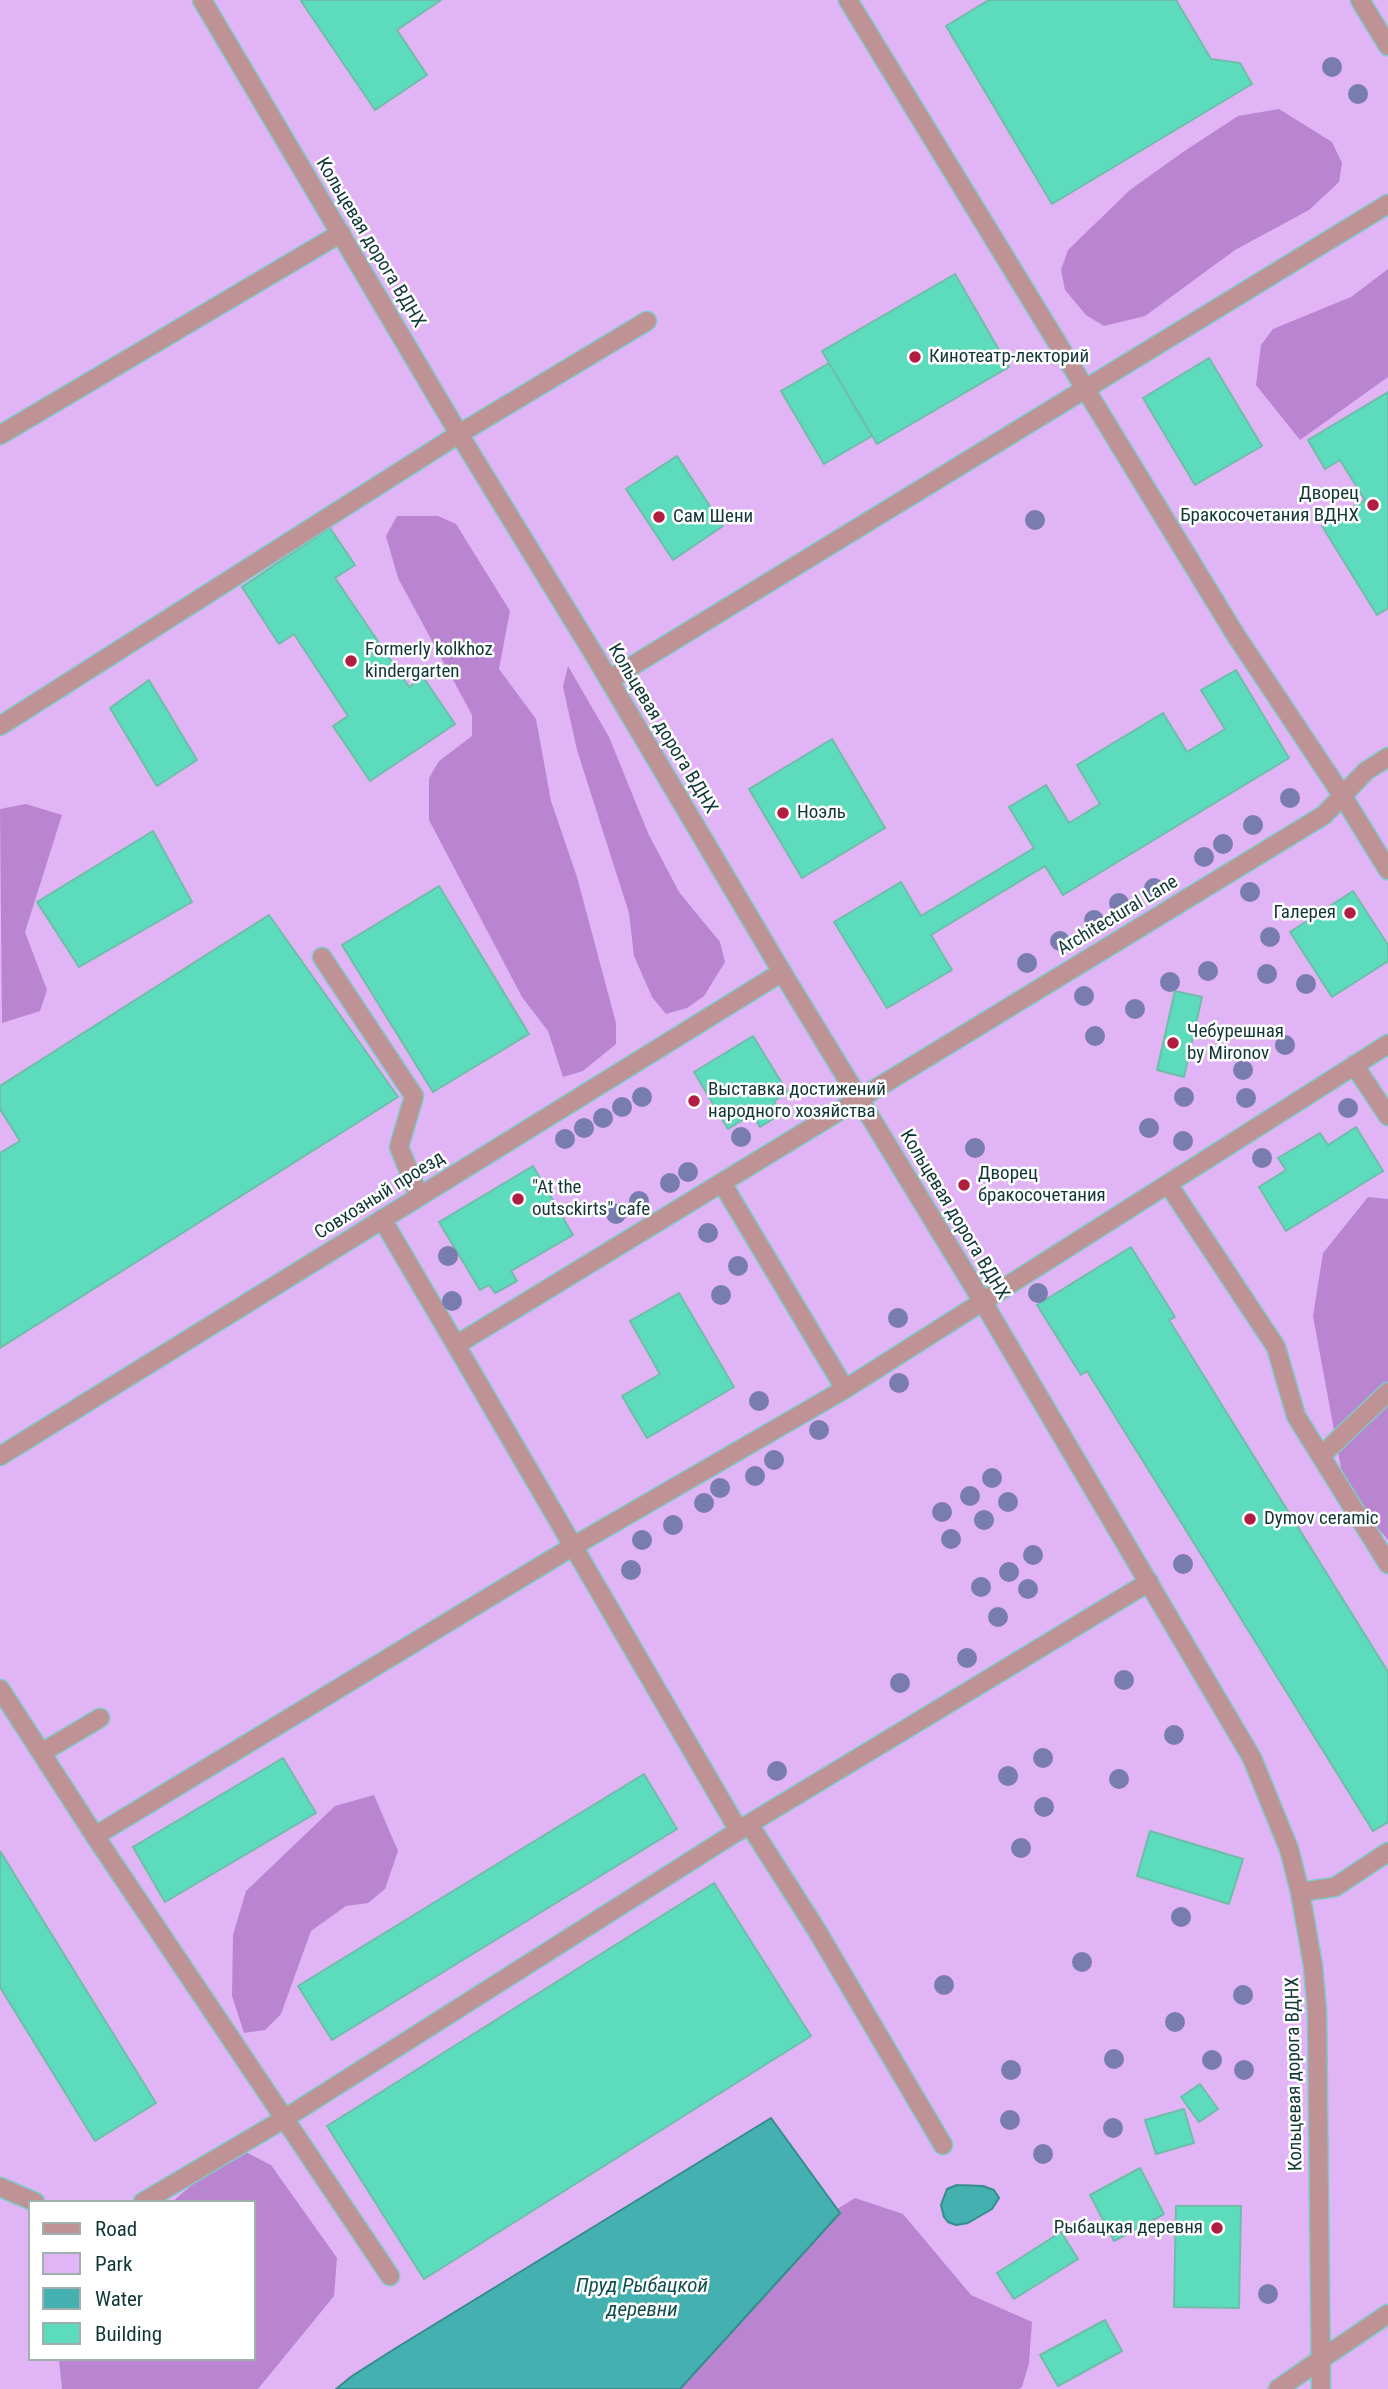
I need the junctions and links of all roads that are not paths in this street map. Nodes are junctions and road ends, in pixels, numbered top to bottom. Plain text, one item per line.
1 (202, 0) edge
2 (848, 0) edge
3 (1360, 0) edge
4 (1388, 46) edge
5 (1388, 204) edge
6 (341, 233) junction
7 (647, 321) dead end
8 (1085, 389) junction
9 (459, 434) junction
10 (0, 435) edge
11 (609, 680) junction
12 (0, 726) edge
13 (1388, 757) edge
14 (1342, 796) junction
15 (1388, 870) edge
16 (322, 957) dead end
17 (782, 972) junction
18 (1388, 1044) edge
19 (1354, 1065) junction
20 (859, 1099) junction
21 (1388, 1116) edge
22 (722, 1183) junction
23 (1168, 1184) junction
24 (419, 1196) junction
25 (382, 1219) junction
26 (983, 1302) junction
27 (456, 1345) junction
28 (845, 1389) junction
29 (1388, 1392) edge
30 (0, 1456) edge
31 (1321, 1456) junction
32 (572, 1547) junction
33 (1388, 1564) edge
34 (1149, 1582) junction
35 (0, 1689) edge
36 (100, 1718) dead end
37 (41, 1752) junction
38 (744, 1827) junction
39 (95, 1836) junction
40 (1388, 1852) edge
41 (1300, 1892) junction
42 (284, 2119) junction
43 (943, 2145) dead end
44 (0, 2187) edge
45 (30, 2200) edge
46 (147, 2200) edge
47 (390, 2276) dead end
48 (1388, 2314) edge
49 (1320, 2360) junction
50 (1278, 2389) edge
51 (1321, 2389) edge

1 - 6 street, Кольцевая дорога ВДНХ
2 - 8 street
3 - 4 street
5 - 8 street
6 - 9 street, Кольцевая дорога ВДНХ
6 - 10 street
7 - 9 street
8 - 11 street
8 - 14 street
9 - 11 street, Кольцевая дорога ВДНХ
9 - 12 street
11 - 17 street, Кольцевая дорога ВДНХ
13 - 14 street, Architectural Lane
14 - 15 street
14 - 20 street, Architectural Lane
16 - 24 street
17 - 20 street, Кольцевая дорога ВДНХ
17 - 24 street, Совхозный проезд
18 - 19 street
19 - 21 street
19 - 23 street
20 - 22 street, Architectural Lane
20 - 26 street, Кольцевая дорога ВДНХ
22 - 27 street, Architectural Lane
22 - 28 street
23 - 26 street
23 - 31 street
24 - 25 street, Совхозный проезд
25 - 27 street
25 - 30 street, Совхозный проезд
26 - 28 street
26 - 34 street, Кольцевая дорога ВДНХ
27 - 32 street
28 - 32 street
29 - 31 street
31 - 33 street
32 - 38 street
32 - 39 street
34 - 38 street
34 - 41 street, Кольцевая дорога ВДНХ
35 - 37 street
36 - 37 street
37 - 39 street
38 - 42 street
38 - 43 street
39 - 42 street
40 - 41 street
41 - 49 street, Кольцевая дорога ВДНХ
42 - 46 street
42 - 47 street
44 - 45 street
48 - 49 street
49 - 50 street
49 - 51 street, Кольцевая дорога ВДНХ

